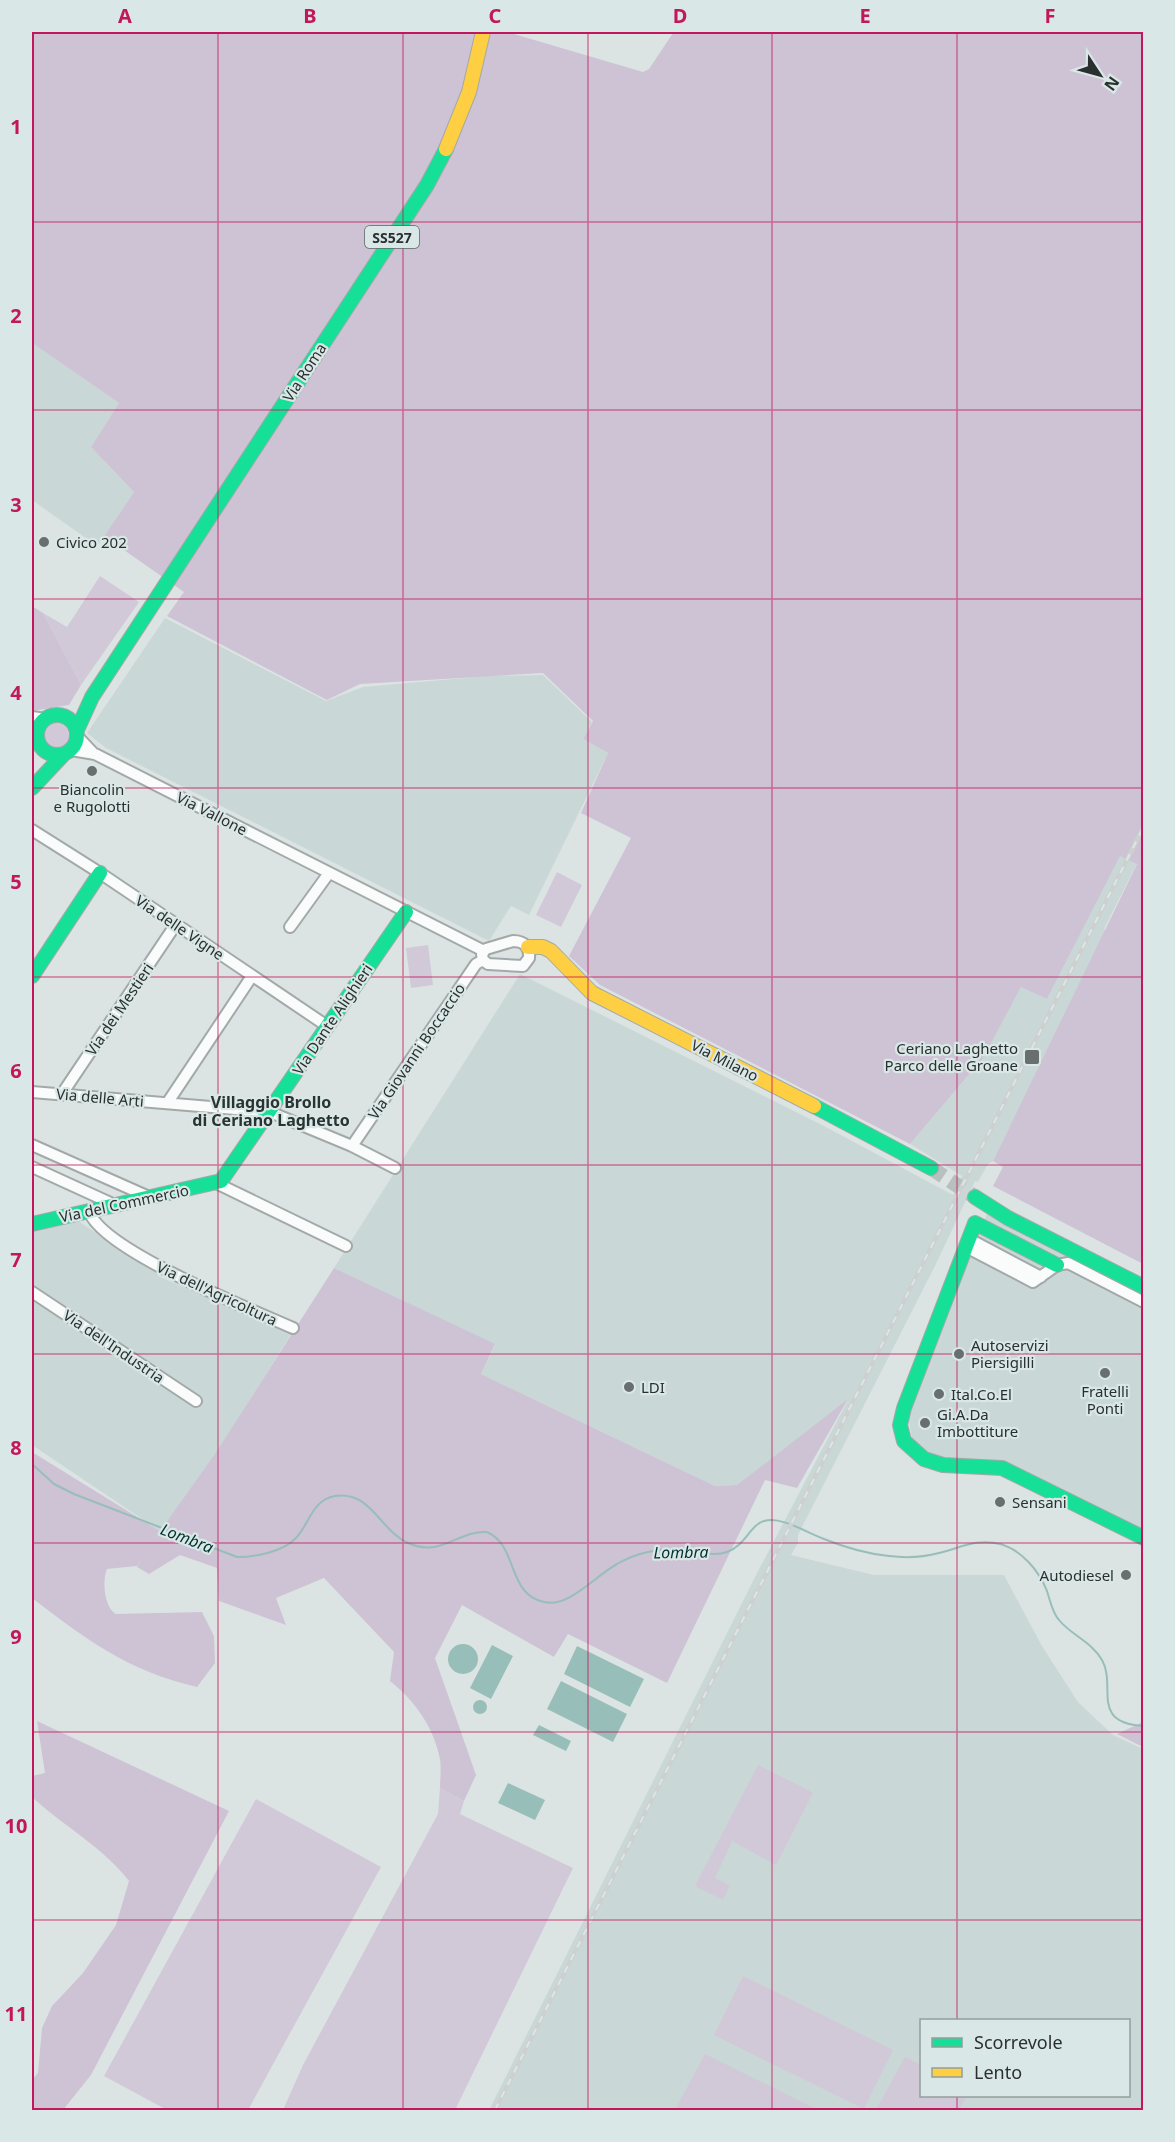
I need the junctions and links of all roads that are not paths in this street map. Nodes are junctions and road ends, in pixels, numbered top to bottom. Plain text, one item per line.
1 (483, 32) edge
2 (92, 697) junction
3 (60, 715) junction
4 (38, 718) edge
5 (36, 737) edge
6 (72, 743) junction
7 (32, 788) edge
8 (32, 830) edge
9 (100, 873) junction
10 (329, 873) junction
11 (406, 912) junction
12 (176, 924) junction
13 (290, 927) dead end
14 (528, 947) junction
15 (484, 956) junction
16 (32, 976) edge
17 (252, 976) junction
18 (327, 1026) junction
19 (32, 1092) edge
20 (62, 1094) junction
21 (168, 1102) junction
22 (270, 1112) junction
23 (32, 1145) edge
24 (352, 1146) junction
25 (32, 1167) edge
26 (395, 1168) dead end
27 (931, 1168) tunnel mouth
28 (216, 1183) junction
29 (975, 1197) tunnel mouth
30 (149, 1198) junction
31 (115, 1205) junction
32 (89, 1211) junction
33 (32, 1224) edge
34 (968, 1243) junction
35 (346, 1246) dead end
36 (1057, 1265) junction
37 (1143, 1287) edge
38 (32, 1292) edge
39 (1143, 1302) edge
40 (293, 1328) dead end
41 (196, 1401) dead end
42 (1143, 1538) edge

1 - 2 street, Via Roma / SS527
2 - 3 street, Via Roma / SS527
2 - 6 street, Via Roma / SS527
3 - 4 street, SS527
3 - 6 street
4 - 5 street, SS527
5 - 6 street
5 - 7 street, Via Roma / SS527
6 - 7 street, Via Roma / SS527
6 - 10 street, Via Vallone
8 - 9 street, Via delle Vigne
9 - 12 street, Via delle Vigne
9 - 16 street
10 - 11 street, Via Vallone
10 - 13 street
11 - 15 street
11 - 18 street, Via Dante Alighieri
12 - 17 street, Via delle Vigne
12 - 20 street, Via dei Mestieri
14 - 15 street
14 - 15 street
14 - 27 street, Via Milano
15 - 24 street, Via Giovanni Boccaccio
17 - 18 street, Via delle Vigne
17 - 21 street
18 - 22 street, Via Dante Alighieri
19 - 20 street, Via delle Arti
20 - 21 street, Via delle Arti
21 - 22 street, Via delle Arti
22 - 24 street, Via delle Arti
22 - 28 street, Via Dante Alighieri
23 - 30 street
24 - 26 street, Via delle Arti
25 - 31 street
28 - 30 street, Via del Commercio
28 - 35 street
29 - 37 street
30 - 31 street, Via del Commercio
31 - 32 street, Via del Commercio
32 - 33 street, Via del Commercio
32 - 40 street, Via dell'Agricoltura
34 - 36 street
34 - 36 street
34 - 42 street
36 - 39 street
38 - 41 street, Via dell'Industria

